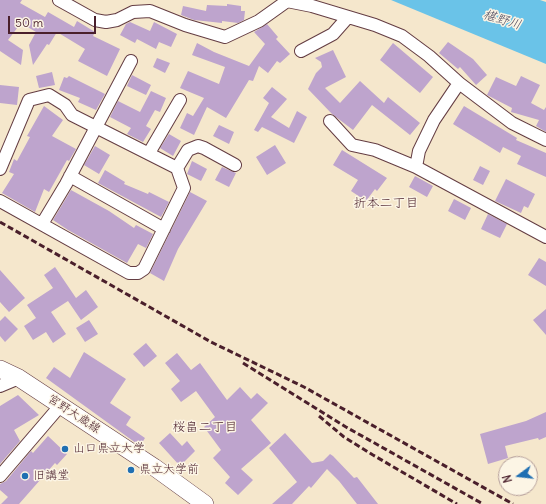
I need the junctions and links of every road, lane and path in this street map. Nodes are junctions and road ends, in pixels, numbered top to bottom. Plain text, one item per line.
1 (59, 0) edge
2 (348, 17) junction
3 (301, 51) dead end
4 (131, 61) dead end
5 (460, 83) junction
6 (180, 100) dead end
7 (330, 121) dead end
8 (96, 127) junction
9 (546, 140) edge
10 (149, 153) junction
11 (235, 165) dead end
12 (416, 167) junction
13 (177, 168) junction
14 (0, 169) edge
15 (70, 176) junction
16 (0, 201) edge
17 (42, 224) junction
18 (164, 229) junction
19 (546, 237) edge
20 (0, 369) edge
21 (19, 378) junction
22 (0, 386) edge
23 (60, 406) junction
24 (0, 476) edge
25 (205, 504) edge

1 - 2 street
2 - 3 street
2 - 5 street
4 - 8 street
5 - 9 street
5 - 12 street
6 - 10 street
7 - 12 street
8 - 10 street
8 - 14 street
8 - 15 street
10 - 13 street
11 - 13 street
12 - 19 street
13 - 18 street
15 - 17 street
15 - 18 street
16 - 17 street
17 - 18 street
20 - 21 main road, 宮野大歳線
21 - 22 street
21 - 23 main road, 宮野大歳線
23 - 24 street
23 - 25 main road, 宮野大歳線

